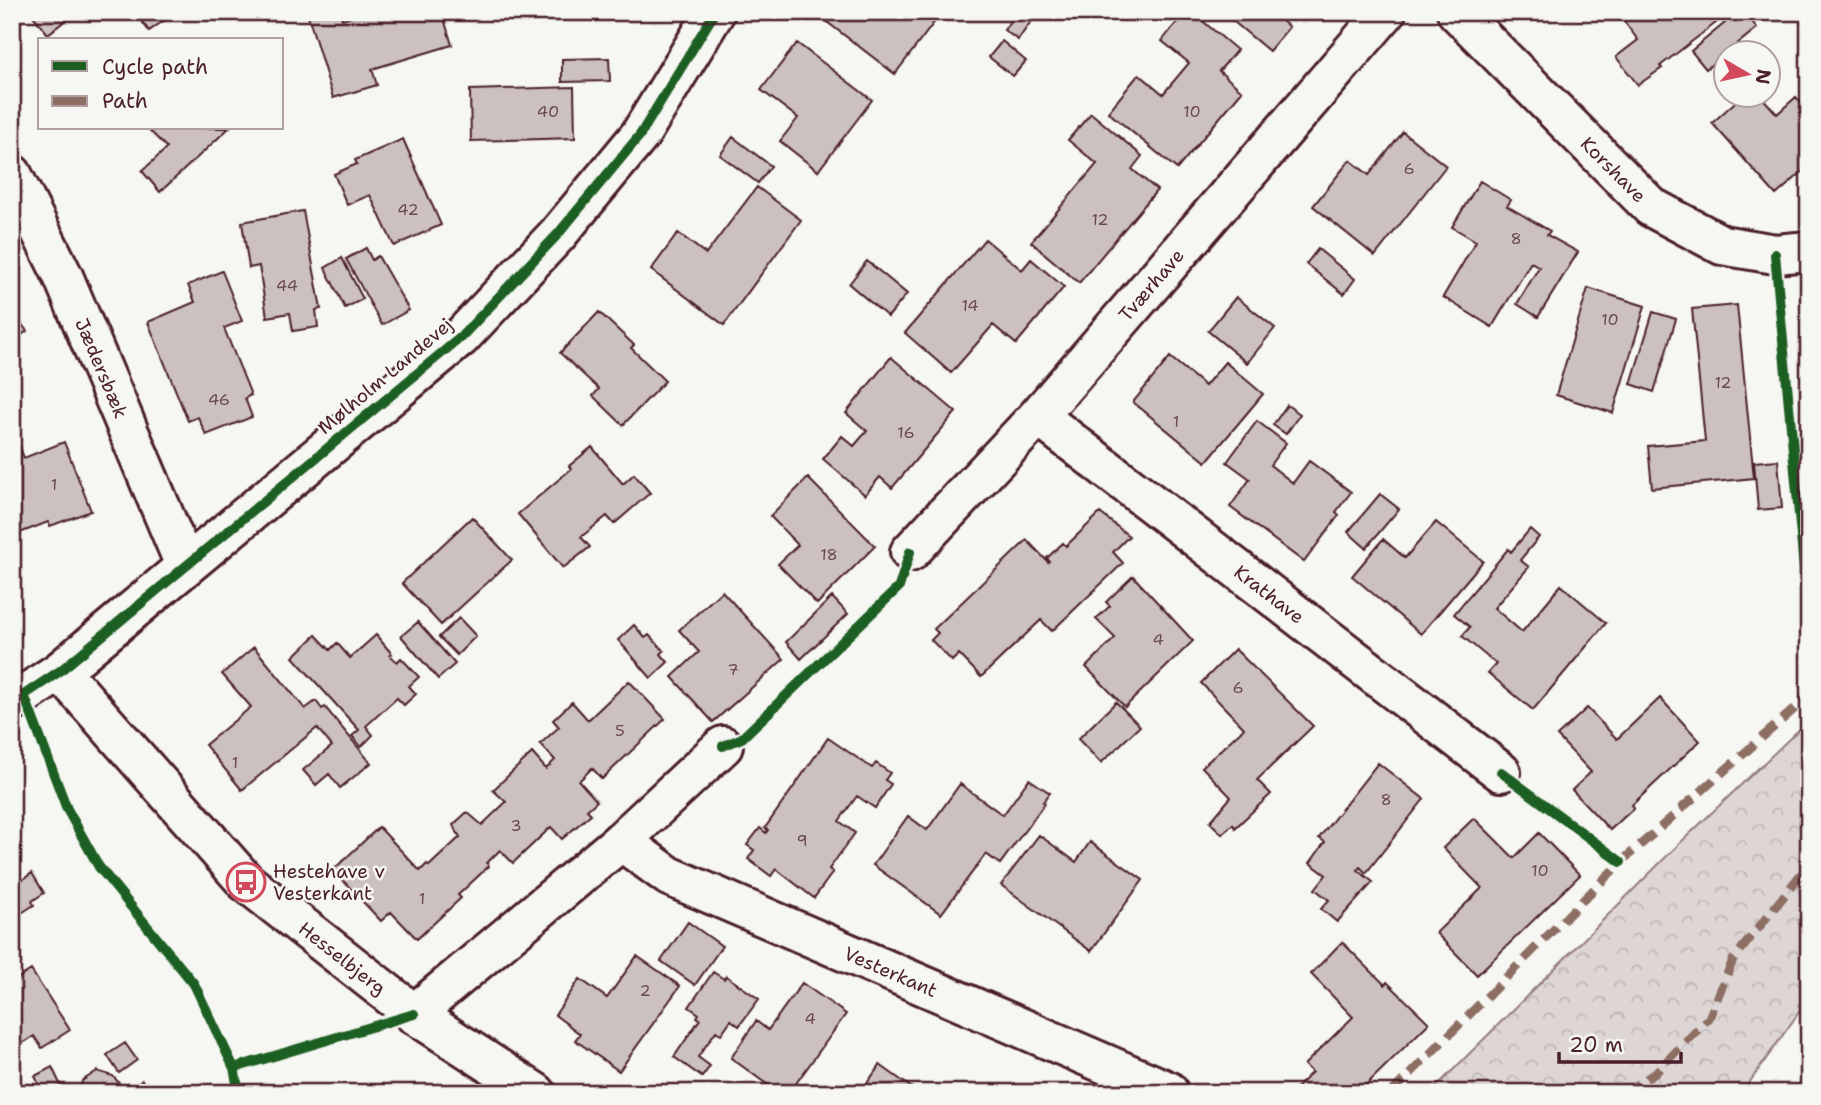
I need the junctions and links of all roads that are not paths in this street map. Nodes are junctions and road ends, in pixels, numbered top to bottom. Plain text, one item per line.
1 (715, 12) edge
2 (1386, 12) edge
3 (1457, 12) edge
4 (12, 174) edge
5 (1809, 251) edge
6 (1038, 416) junction
7 (911, 552) dead end
8 (185, 565) junction
9 (60, 671) junction
10 (12, 703) edge
11 (723, 746) dead end
12 (1501, 772) dead end
13 (621, 841) junction
14 (414, 1014) junction
15 (1168, 1091) edge
16 (536, 1093) edge

1 - 8 street, Mølholm Landevej
2 - 6 street, Tværhave
3 - 5 street, Korshave
4 - 8 street, Jædersbæk
6 - 7 street, Tværhave
6 - 12 street, Krathave
8 - 9 street, Mølholm Landevej
9 - 10 street, Mølholm Landevej
9 - 14 street, Hesselbjerg
11 - 13 street
13 - 14 street
13 - 15 street, Vesterkant
14 - 16 street, Hesselbjerg

